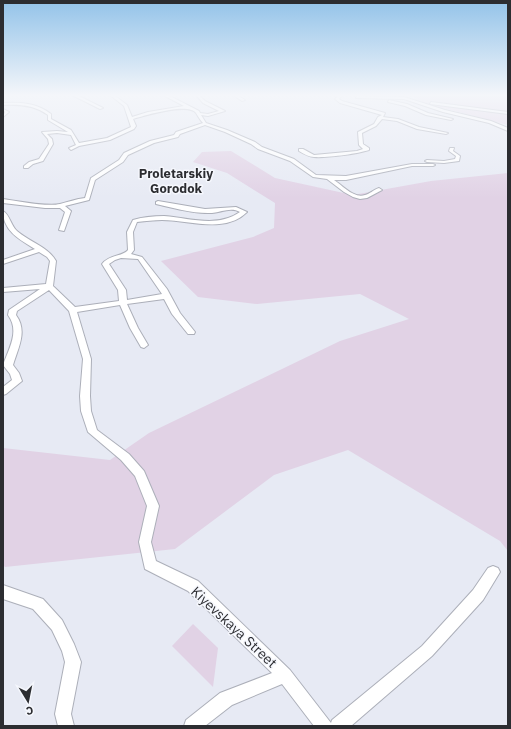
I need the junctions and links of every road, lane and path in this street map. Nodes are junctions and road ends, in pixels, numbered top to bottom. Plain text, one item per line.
1 (69, 129) edge
2 (130, 129) edge
3 (192, 129) edge
4 (220, 129) edge
5 (366, 129) edge
6 (424, 129) edge
7 (446, 133) dead end
8 (72, 134) junction
9 (78, 145) junction
10 (452, 149) dead end
11 (71, 150) dead end
12 (301, 150) dead end
13 (433, 165) dead end
14 (26, 167) dead end
15 (403, 167) junction
16 (329, 178) junction
17 (379, 190) dead end
18 (3, 201) edge
19 (158, 203) dead end
20 (61, 206) junction
21 (5, 219) edge
22 (62, 230) dead end
23 (41, 249) junction
24 (127, 255) junction
25 (3, 262) edge
26 (48, 286) junction
27 (3, 290) edge
28 (166, 296) junction
29 (122, 303) junction
30 (13, 310) junction
31 (74, 310) junction
32 (3, 314) edge
33 (191, 332) dead end
34 (144, 345) dead end
35 (3, 392) edge
36 (493, 572) dead end
37 (3, 592) edge
38 (286, 675) junction
39 (66, 726) edge
40 (192, 726) edge
41 (324, 726) edge
42 (338, 726) edge

1 - 8 street
2 - 9 street
3 - 20 street
4 - 16 street
5 - 12 street
6 - 7 street
8 - 9 street
8 - 14 street
9 - 11 street
10 - 15 street
13 - 15 street
15 - 16 street
16 - 17 street
18 - 20 street
19 - 24 street
20 - 22 street
21 - 23 street
23 - 25 street
23 - 26 street
24 - 28 street
24 - 29 street
26 - 27 street
26 - 30 street
26 - 31 street
28 - 29 street
28 - 33 street
29 - 31 street
29 - 34 street
30 - 32 street
30 - 35 street
31 - 38 street, Kiyevskaya Street
36 - 42 street
37 - 39 street
38 - 40 street
38 - 41 street, Kiyevskaya Street

